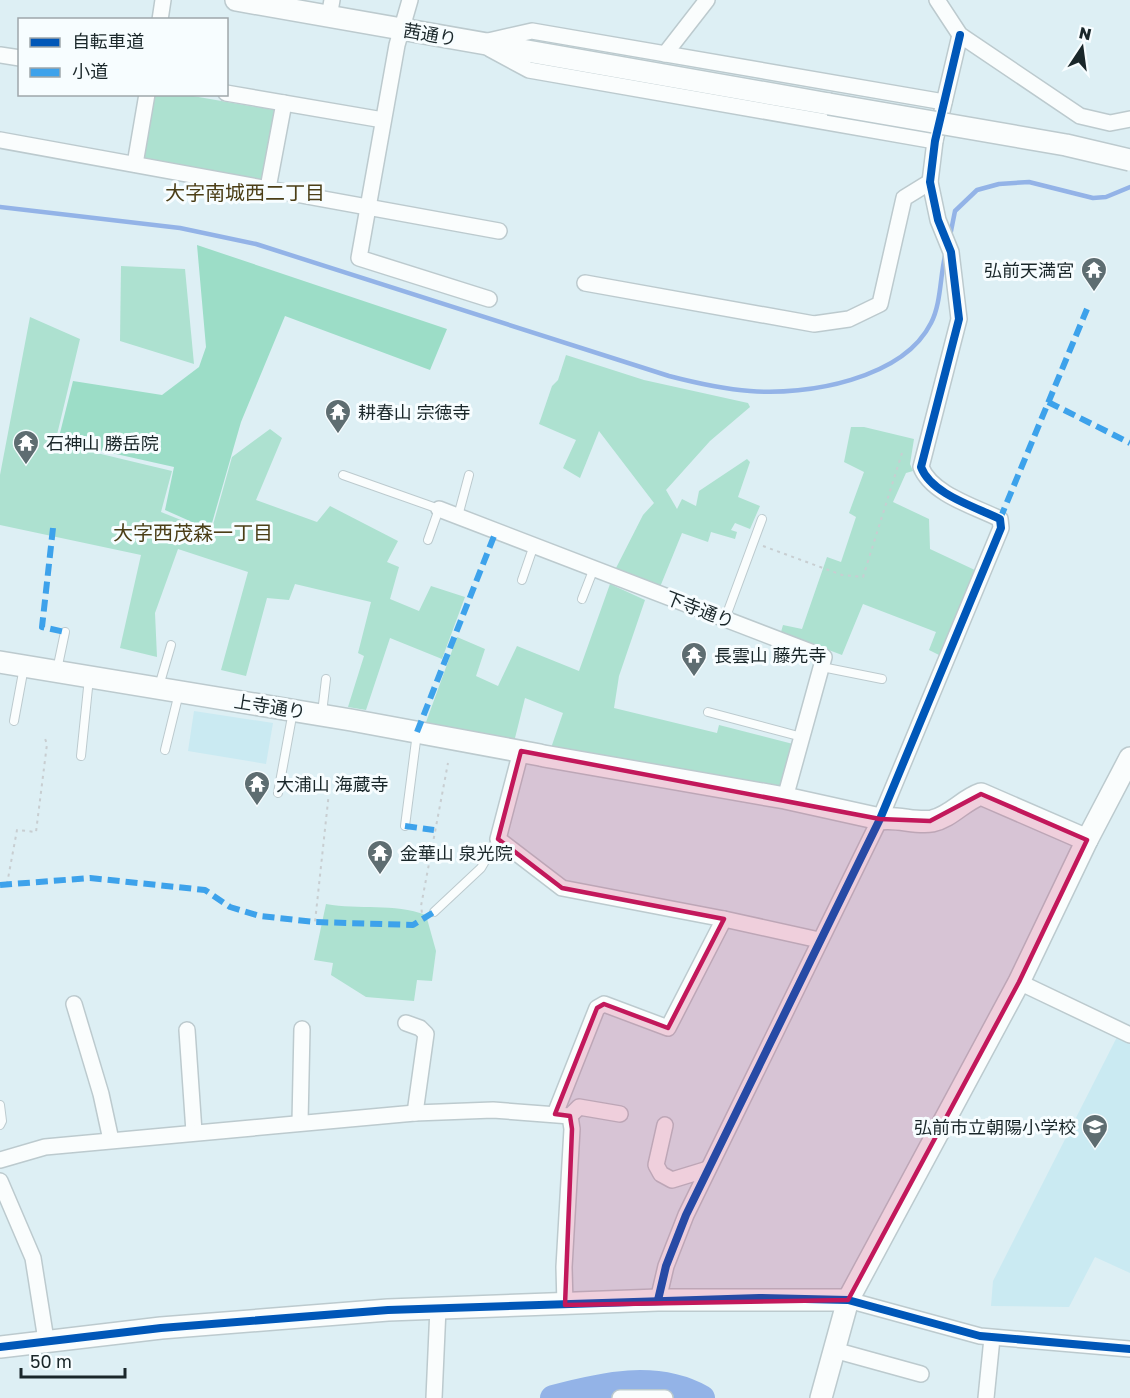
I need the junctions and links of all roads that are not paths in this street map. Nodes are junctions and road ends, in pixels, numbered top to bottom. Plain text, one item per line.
1 (163, 0) edge
2 (236, 0) edge
3 (410, 0) edge
4 (707, 0) edge
5 (937, 0) edge
6 (331, 8) edge
7 (160, 18) edge
8 (401, 29) junction
9 (960, 35) junction
10 (479, 43) junction
11 (665, 54) junction
12 (0, 55) edge
13 (18, 58) edge
14 (228, 93) edge
15 (147, 96) edge
16 (944, 102) junction
17 (284, 103) junction
18 (1130, 118) edge
19 (382, 120) junction
20 (0, 140) edge
21 (935, 141) junction
22 (1130, 160) edge
23 (135, 164) junction
24 (930, 182) junction
25 (268, 188) junction
26 (368, 206) junction
27 (499, 231) dead end
28 (585, 284) dead end
29 (489, 299) dead end
30 (343, 475) dead end
31 (469, 475) dead end
32 (439, 509) junction
33 (458, 516) junction
34 (762, 519) dead end
35 (428, 540) dead end
36 (534, 545) junction
37 (594, 568) junction
38 (522, 580) dead end
39 (582, 599) dead end
40 (725, 619) junction
41 (65, 632) dead end
42 (171, 645) dead end
43 (0, 662) edge
44 (25, 666) junction
45 (822, 667) junction
46 (57, 671) junction
47 (90, 677) junction
48 (326, 679) dead end
49 (882, 679) dead end
50 (169, 690) junction
51 (293, 710) junction
52 (708, 712) dead end
53 (322, 715) junction
54 (14, 721) dead end
55 (417, 732) junction
56 (802, 737) junction
57 (165, 750) dead end
58 (535, 754) junction
59 (81, 756) dead end
60 (1130, 758) edge
61 (278, 793) dead end
62 (785, 798) junction
63 (880, 819) junction
64 (405, 825) dead end
65 (498, 838) junction
66 (1087, 840) junction
67 (434, 912) dead end
68 (724, 919) junction
69 (819, 940) junction
70 (1019, 982) junction
71 (74, 1004) dead end
72 (406, 1023) dead end
73 (302, 1029) dead end
74 (187, 1030) dead end
75 (1130, 1035) edge
76 (0, 1106) edge
77 (415, 1113) junction
78 (620, 1114) dead end
79 (562, 1115) junction
80 (300, 1122) junction
81 (0, 1125) edge
82 (665, 1125) dead end
83 (194, 1132) junction
84 (111, 1140) junction
85 (0, 1160) edge
86 (708, 1168) junction
87 (0, 1181) edge
88 (848, 1299) junction
89 (658, 1300) junction
90 (565, 1305) junction
91 (438, 1308) junction
92 (992, 1338) junction
93 (46, 1340) junction
94 (0, 1347) edge
95 (1130, 1349) edge
96 (834, 1350) junction
97 (921, 1374) dead end
98 (638, 1397) edge
99 (434, 1398) edge
100 (620, 1398) edge
101 (665, 1398) edge
102 (821, 1398) edge
103 (986, 1398) edge

1 - 7 street
2 - 6 street, 茜通り
3 - 8 street
4 - 11 street
5 - 9 street
6 - 8 street, 茜通り
8 - 10 street, 茜通り
8 - 19 street
9 - 16 street
9 - 18 street
10 - 11 street
10 - 21 street
10 - 22 street, 茜通り, bridge
11 - 16 street
12 - 13 street
14 - 17 street
15 - 23 street
16 - 21 street
17 - 19 street
17 - 25 street
19 - 26 street
20 - 23 street
21 - 24 street
23 - 25 street
24 - 28 street
24 - 63 street
25 - 26 street
26 - 27 street
26 - 29 street
30 - 32 lane
31 - 33 lane
32 - 33 street, 下寺通り
32 - 35 lane
33 - 36 street, 下寺通り
34 - 40 lane
36 - 37 street, 下寺通り
36 - 38 lane
37 - 39 lane
37 - 40 street, 下寺通り
40 - 45 street, 下寺通り
41 - 46 lane
42 - 50 lane
43 - 44 street, 上寺通り
44 - 46 street, 上寺通り
44 - 54 lane
45 - 49 lane
45 - 56 street
46 - 47 street, 上寺通り
47 - 50 street, 上寺通り
47 - 59 lane
48 - 53 lane
50 - 51 street, 上寺通り
50 - 57 lane
51 - 53 street, 上寺通り
51 - 61 lane
52 - 56 lane
53 - 55 street, 上寺通り
55 - 58 street, 上寺通り
55 - 64 lane
56 - 62 street
58 - 62 street, 上寺通り
58 - 65 street
60 - 66 street
62 - 63 street, 上寺通り
63 - 66 street, 上寺通り
63 - 69 street
65 - 67 lane
65 - 68 street
66 - 70 street
68 - 69 street
68 - 79 street
69 - 86 street
70 - 75 street
70 - 88 street
71 - 84 street
72 - 77 street
73 - 80 street
74 - 83 street
76 - 81 lane
77 - 79 street
77 - 80 street
78 - 79 street
79 - 90 street
80 - 83 street
82 - 86 street
83 - 84 street
84 - 85 street
86 - 89 street
87 - 93 street
88 - 89 street
88 - 92 street
88 - 96 street
89 - 90 street
90 - 91 street
91 - 93 street
91 - 99 street
92 - 95 street
92 - 103 street
93 - 94 street
96 - 97 street
96 - 102 street
98 - 100 street
98 - 101 street

